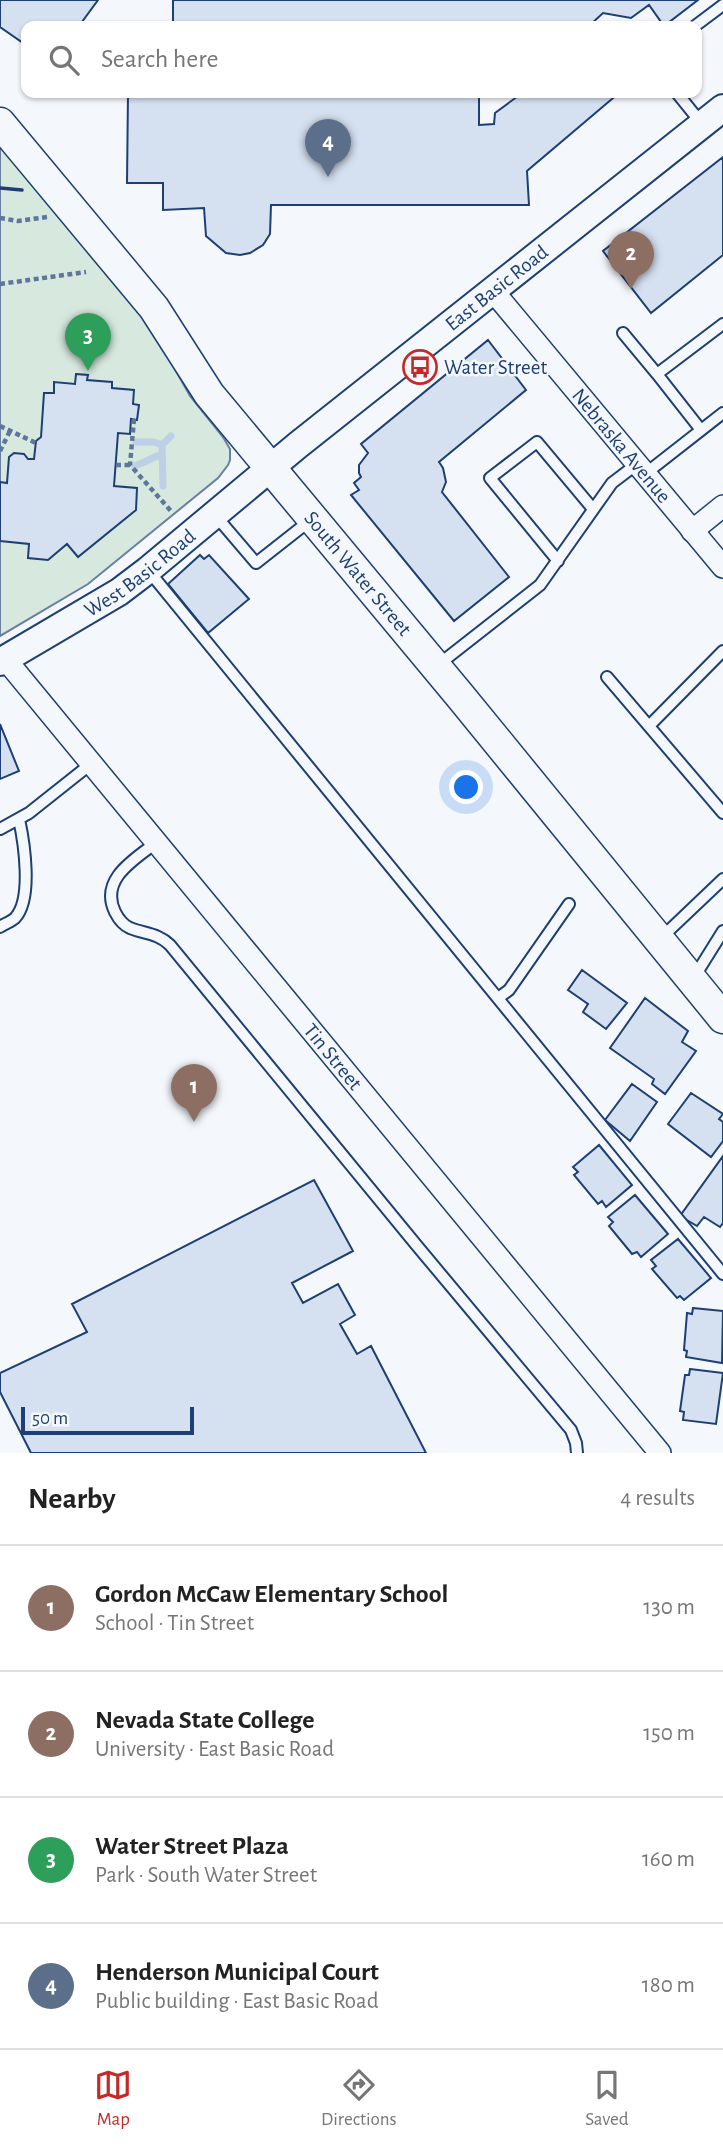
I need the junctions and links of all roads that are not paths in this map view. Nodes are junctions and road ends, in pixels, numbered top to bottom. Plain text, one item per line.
1 (723, 5) edge
2 (702, 21) edge
3 (685, 98) edge
4 (713, 116) edge
5 (0, 123) edge
6 (493, 291) junction
7 (723, 324) edge
8 (623, 333) dead end
9 (657, 374) junction
10 (723, 413) edge
11 (701, 430) junction
12 (271, 469) junction
13 (641, 469) junction
14 (723, 506) edge
15 (593, 509) junction
16 (215, 515) junction
17 (312, 518) junction
18 (692, 531) junction
19 (558, 561) junction
20 (723, 568) edge
21 (148, 570) junction
22 (723, 651) edge
23 (3, 661) edge
24 (436, 667) junction
25 (607, 677) dead end
26 (649, 726) junction
27 (92, 764) junction
28 (723, 813) edge
29 (19, 819) junction
30 (0, 828) edge
31 (157, 842) junction
32 (723, 879) edge
33 (569, 904) dead end
34 (0, 927) edge
35 (723, 931) edge
36 (658, 940) junction
37 (692, 982) junction
38 (498, 998) junction
39 (723, 1018) edge
40 (723, 1274) edge
41 (577, 1453) edge
42 (660, 1453) edge

1 - 2 lane
3 - 4 lane
4 - 6 street, East Basic Road
5 - 12 main road, South Water Street
6 - 12 street, East Basic Road
6 - 13 street, Nebraska Avenue
7 - 9 lane
8 - 9 lane
9 - 11 lane
10 - 11 lane
11 - 13 lane
12 - 16 street, West Basic Road
12 - 17 main road, South Water Street
13 - 15 lane
13 - 18 street, Nebraska Avenue
14 - 18 street
15 - 19 lane
15 - 19 lane
16 - 17 lane
16 - 21 street, West Basic Road
17 - 24 main road, South Water Street
18 - 20 street, Nebraska Avenue
19 - 24 lane
21 - 23 street, West Basic Road
21 - 38 lane
22 - 26 lane
23 - 27 street, Tin Street
24 - 36 main road, South Water Street
25 - 26 lane
26 - 28 lane
27 - 29 lane
27 - 31 street, Tin Street
29 - 30 lane
29 - 34 lane
31 - 41 lane
31 - 42 street, Tin Street
32 - 36 lane
33 - 38 lane
35 - 37 lane
36 - 37 main road, South Water Street
37 - 39 main road, South Water Street
38 - 40 lane

